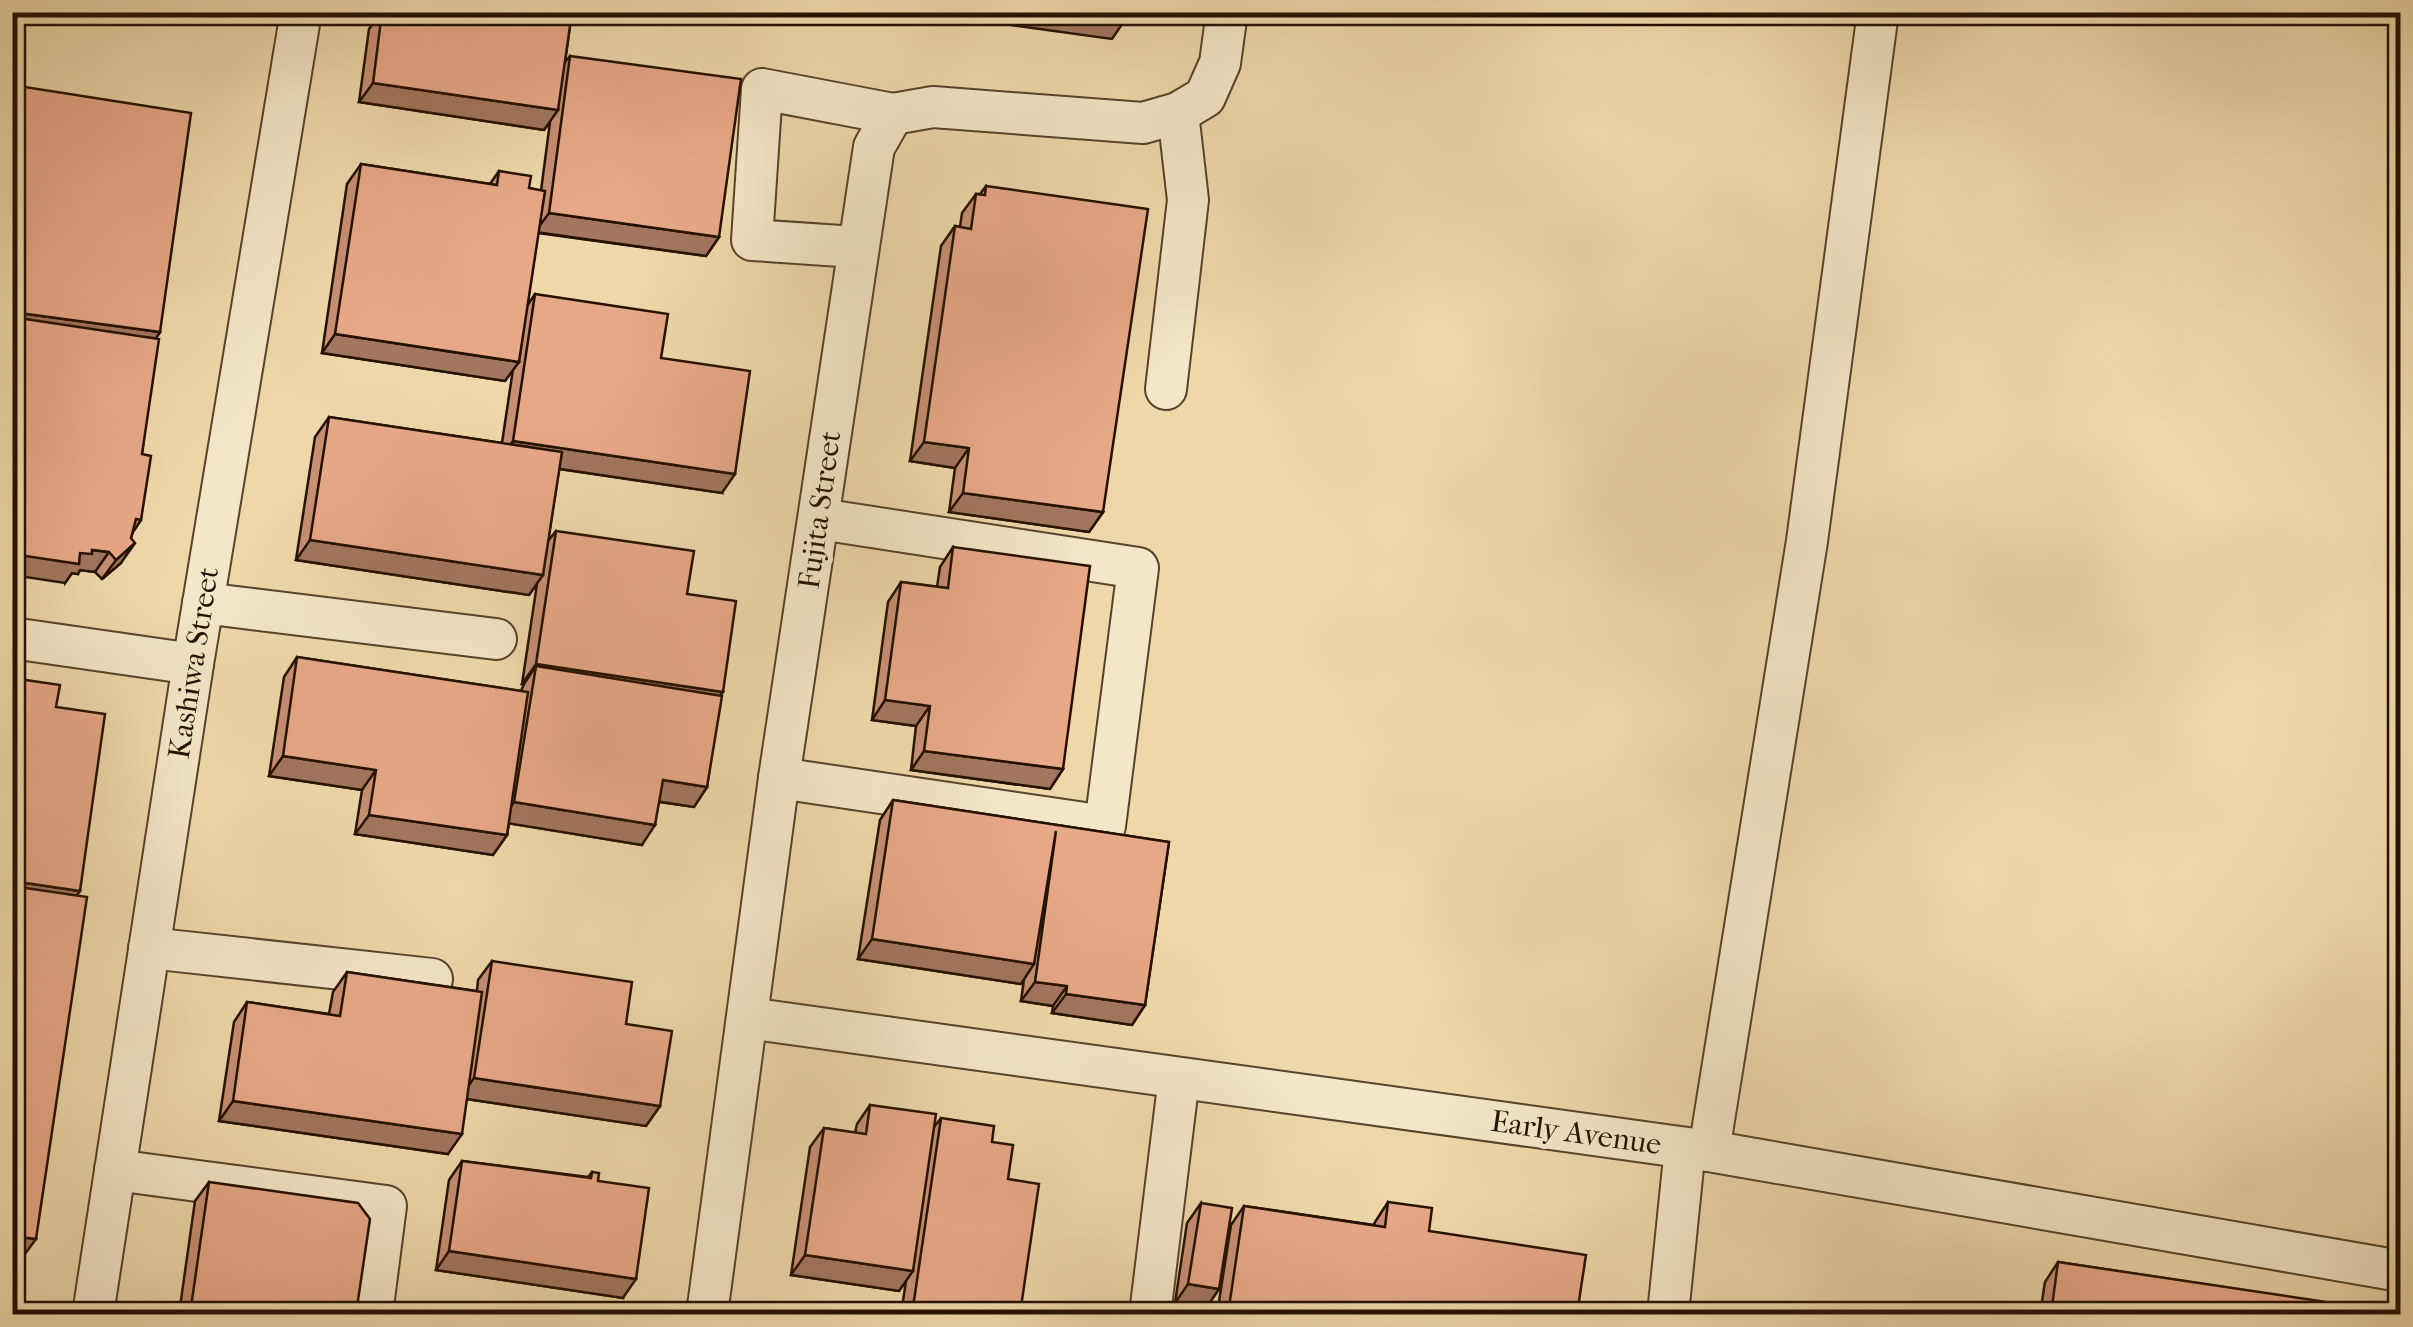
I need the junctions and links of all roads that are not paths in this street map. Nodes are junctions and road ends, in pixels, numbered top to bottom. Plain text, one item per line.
1 (301, 12) edge
2 (1227, 12) edge
3 (1878, 12) edge
4 (893, 114) junction
5 (1178, 114) junction
6 (856, 247) junction
7 (1166, 390) dead end
8 (820, 519) junction
9 (203, 603) junction
10 (12, 638) edge
11 (496, 640) dead end
12 (193, 664) junction
13 (779, 778) junction
14 (150, 948) junction
15 (432, 979) dead end
16 (748, 1018) junction
17 (1179, 1078) junction
18 (1697, 1150) junction
19 (115, 1170) junction
20 (2400, 1270) edge
21 (93, 1314) edge
22 (372, 1314) edge
23 (707, 1314) edge
24 (1150, 1314) edge
25 (1668, 1314) edge

1 - 9 street, Kashiwa Street
2 - 5 street
3 - 18 street
4 - 5 street
4 - 6 street, Fujita Street
4 - 6 street
5 - 7 street
6 - 8 street, Fujita Street
8 - 13 street, Fujita Street
8 - 13 street
9 - 11 street
9 - 12 street, Kashiwa Street
10 - 12 street
12 - 14 street, Kashiwa Street
13 - 16 street, Fujita Street
14 - 15 street
14 - 19 street, Kashiwa Street
16 - 17 street, Early Avenue
16 - 23 street, Fujita Street
17 - 18 street, Early Avenue
17 - 24 street
18 - 20 street, Early Avenue
18 - 25 street
19 - 21 street, Kashiwa Street
19 - 22 street

